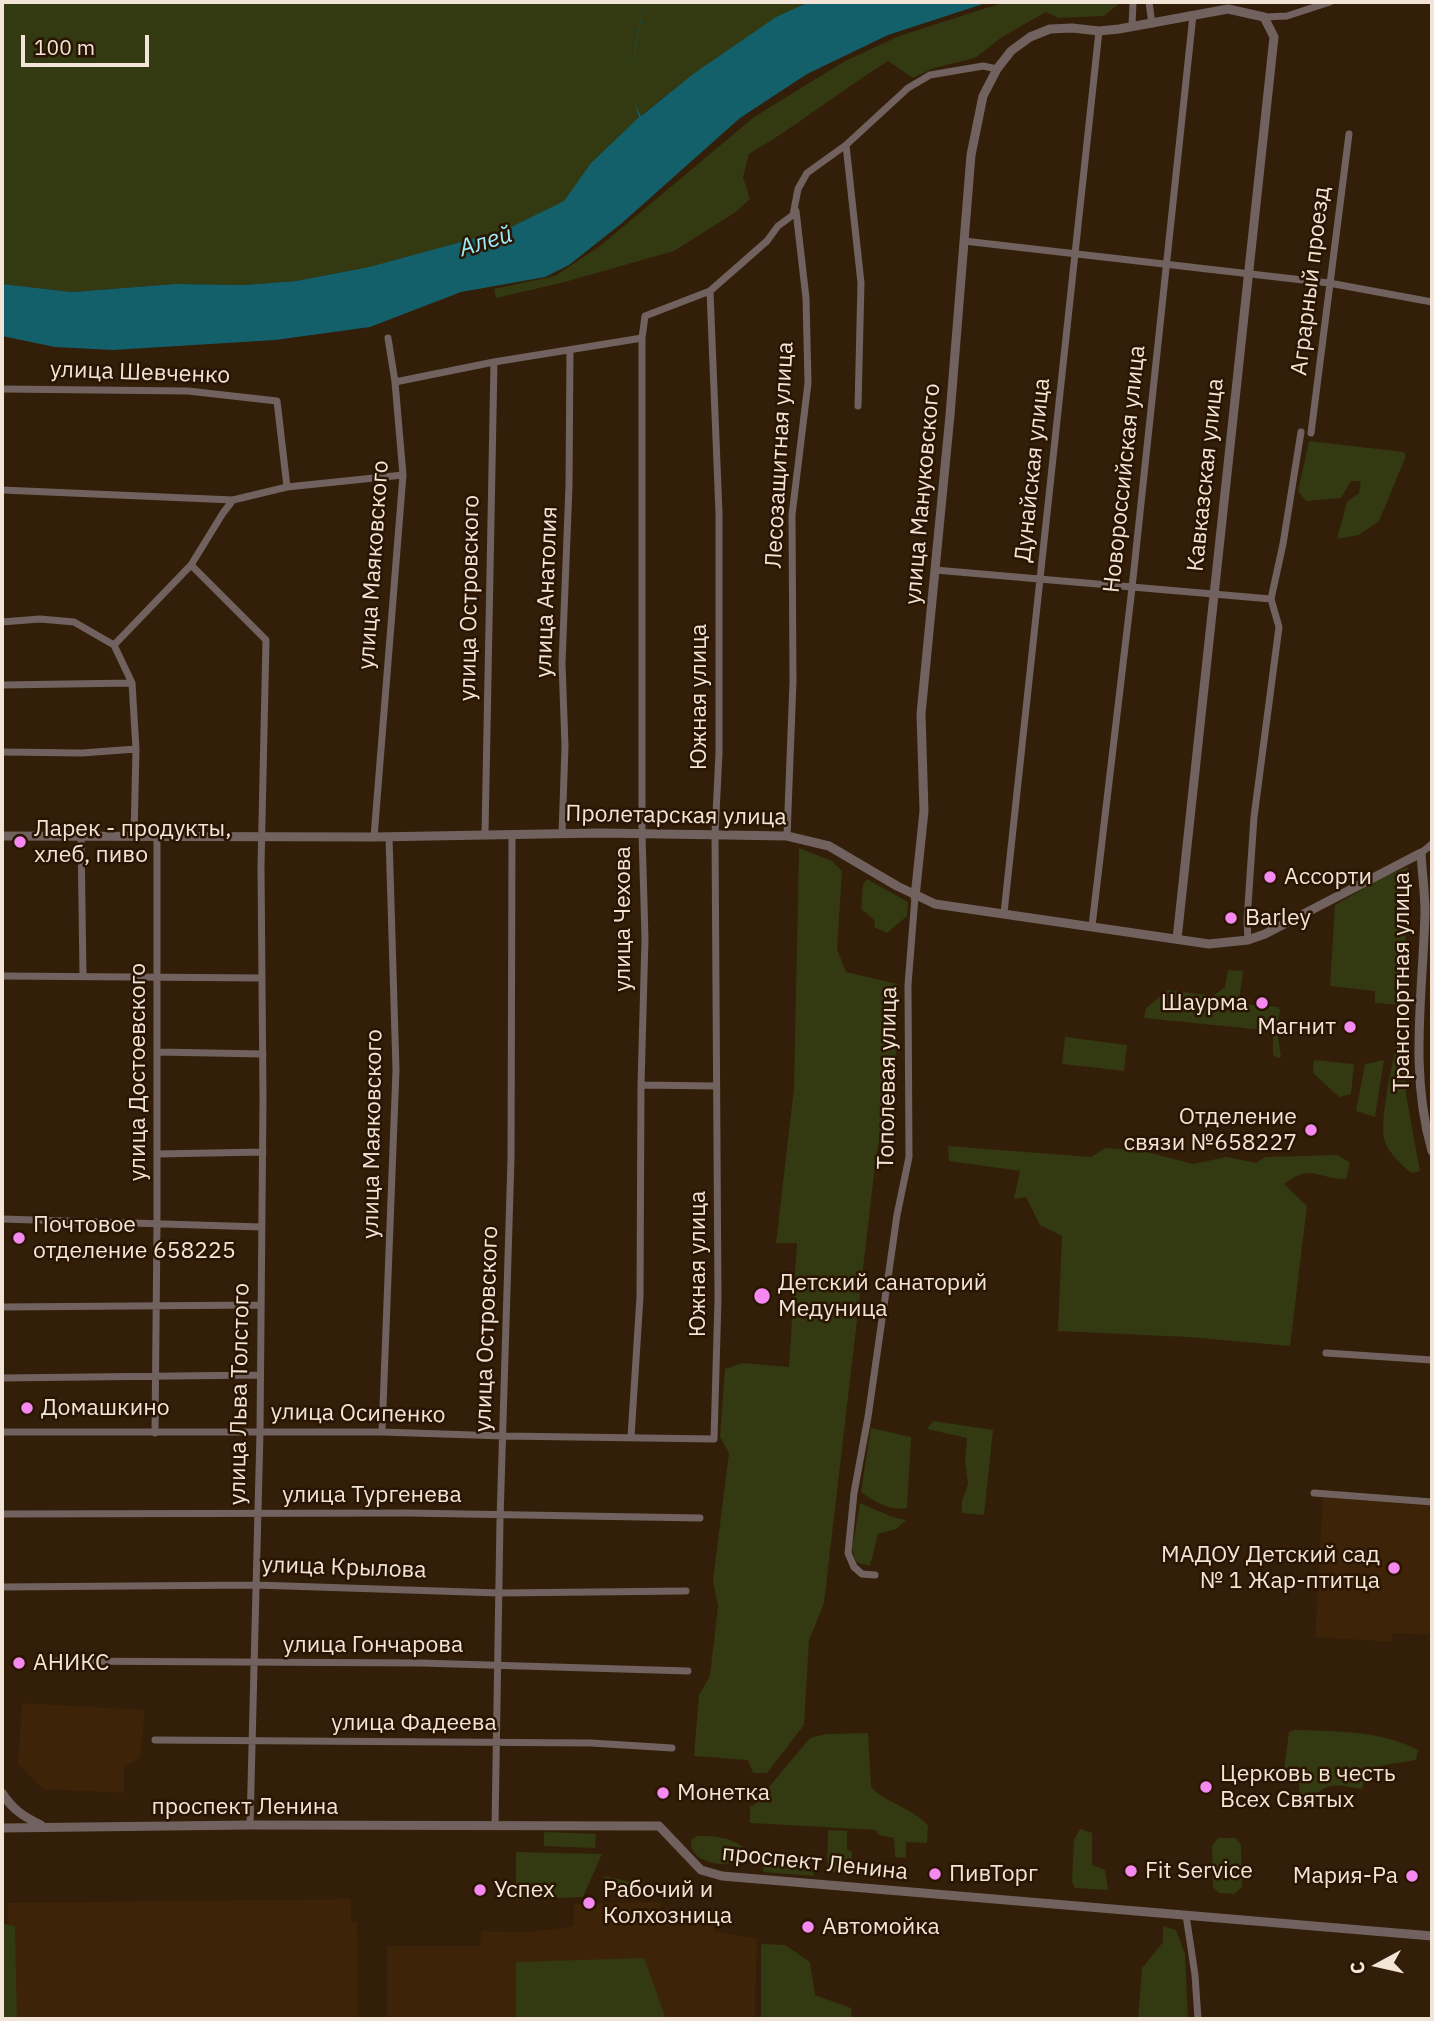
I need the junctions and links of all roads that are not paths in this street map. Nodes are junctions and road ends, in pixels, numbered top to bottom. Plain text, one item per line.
1 (1132, 2) edge
2 (1149, 2) edge
3 (1329, 2) edge
4 (1193, 15) junction
5 (1264, 17) junction
6 (1152, 24) junction
7 (1132, 26) junction
8 (1099, 31) junction
9 (997, 69) junction
10 (1349, 134) dead end
11 (846, 145) junction
12 (795, 204) junction
13 (964, 241) junction
14 (1074, 254) junction
15 (1165, 265) junction
16 (1247, 274) junction
17 (1329, 283) junction
18 (710, 291) junction
19 (1432, 302) edge
20 (388, 338) dead end
21 (642, 338) junction
22 (570, 351) junction
23 (495, 362) junction
24 (395, 382) junction
25 (2, 389) edge
26 (858, 405) dead end
27 (1301, 432) dead end
28 (1311, 433) dead end
29 (403, 475) junction
30 (287, 487) junction
31 (2, 490) edge
32 (233, 500) junction
33 (191, 565) junction
34 (935, 570) junction
35 (1042, 578) junction
36 (1132, 588) junction
37 (1213, 594) junction
38 (1271, 599) junction
39 (2, 622) edge
40 (114, 645) junction
41 (132, 683) junction
42 (2, 685) edge
43 (136, 749) junction
44 (2, 752) edge
45 (485, 834) junction
46 (512, 834) junction
47 (562, 834) junction
48 (642, 834) junction
49 (715, 834) junction
50 (2, 836) edge
51 (81, 836) junction
52 (134, 836) junction
53 (787, 836) junction
54 (157, 837) junction
55 (263, 837) junction
56 (374, 837) junction
57 (389, 837) junction
58 (1432, 845) edge
59 (1421, 853) junction
60 (915, 897) junction
61 (1004, 913) junction
62 (1092, 926) junction
63 (1177, 939) junction
64 (1248, 940) junction
65 (2, 976) edge
66 (83, 976) junction
67 (158, 977) junction
68 (262, 978) junction
69 (158, 1052) junction
70 (263, 1054) junction
71 (640, 1085) junction
72 (715, 1086) junction
73 (1432, 1151) edge
74 (263, 1153) junction
75 (157, 1154) junction
76 (2, 1219) edge
77 (157, 1224) junction
78 (262, 1227) junction
79 (261, 1305) junction
80 (2, 1307) edge
81 (156, 1307) junction
82 (1326, 1353) dead end
83 (1432, 1360) edge
84 (260, 1375) junction
85 (155, 1377) junction
86 (2, 1378) edge
87 (2, 1432) edge
88 (382, 1432) junction
89 (155, 1433) junction
90 (260, 1433) junction
91 (503, 1436) junction
92 (631, 1437) junction
93 (714, 1439) joint
94 (1314, 1493) dead end
95 (1432, 1502) edge
96 (2, 1514) edge
97 (258, 1514) junction
98 (500, 1515) junction
99 (700, 1518) dead end
100 (875, 1575) dead end
101 (256, 1585) junction
102 (2, 1587) edge
103 (686, 1591) dead end
104 (499, 1593) junction
105 (57, 1661) dead end
106 (254, 1664) junction
107 (498, 1665) junction
108 (688, 1671) dead end
109 (155, 1740) dead end
110 (253, 1740) junction
111 (496, 1742) junction
112 (672, 1748) dead end
113 (2, 1793) edge
114 (250, 1825) junction
115 (495, 1826) junction
116 (46, 1827) junction
117 (2, 1828) edge
118 (1186, 1915) junction
119 (1432, 1936) edge
120 (1198, 2019) edge

1 - 7 street
2 - 6 street
3 - 5 street
4 - 5 street, улица Мануковского
4 - 6 street, улица Мануковского
4 - 15 street, Новороссийская улица
5 - 16 street, Кавказская улица
6 - 7 street, улица Мануковского
7 - 8 street, улица Мануковского
8 - 9 street, улица Мануковского
8 - 14 street, Дунайская улица
9 - 11 street
9 - 13 street, улица Мануковского
10 - 17 street, Аграрный проезд
11 - 12 street
11 - 26 street
12 - 18 street
12 - 53 street, Лесозащитная улица
13 - 14 street
13 - 34 street, улица Мануковского
14 - 15 street
14 - 35 street, Дунайская улица
15 - 16 street
15 - 36 street, Новороссийская улица
16 - 17 street
16 - 37 street, Кавказская улица
17 - 19 street
17 - 28 street, Аграрный проезд
18 - 21 street, улица Чехова
18 - 49 street, Южная улица
20 - 24 street, улица Маяковского
21 - 22 street
21 - 48 street, улица Чехова
22 - 23 street
22 - 47 street, улица Анатолия
23 - 24 street
23 - 45 street, улица Островского
24 - 29 street, улица Маяковского
25 - 30 street, улица Шевченко
27 - 38 street
29 - 30 street
29 - 56 street, улица Маяковского
30 - 32 street
31 - 32 street
32 - 33 street
33 - 40 street
33 - 55 street, улица Льва Толстого
34 - 35 street
34 - 60 street, улица Мануковского
35 - 36 street
35 - 61 street, Дунайская улица
36 - 37 street
36 - 62 street, Новороссийская улица
37 - 38 street
37 - 63 street, Кавказская улица
38 - 64 street
39 - 40 street
40 - 41 street
41 - 42 street
41 - 43 street
43 - 44 street
43 - 52 street
45 - 46 street, Пролетарская улица
45 - 57 street, Пролетарская улица
46 - 47 street, Пролетарская улица
46 - 91 street, улица Островского
47 - 48 street, Пролетарская улица
48 - 49 street, Пролетарская улица
48 - 71 street, улица Чехова
49 - 53 street, Пролетарская улица
49 - 72 street, Южная улица
50 - 51 street, Пролетарская улица
51 - 52 street, Пролетарская улица
51 - 66 street
52 - 54 street, Пролетарская улица
53 - 60 street, Пролетарская улица
54 - 55 street, Пролетарская улица
54 - 67 street, улица Достоевского
55 - 56 street, Пролетарская улица
55 - 68 street, улица Льва Толстого
56 - 57 street, Пролетарская улица
57 - 88 street, улица Маяковского
58 - 59 street, Пролетарская улица
59 - 64 street, Пролетарская улица
59 - 73 street, Транспортная улица
60 - 61 street, Пролетарская улица
60 - 100 street, Тополевая улица
61 - 62 street, Пролетарская улица
62 - 63 street, Пролетарская улица
63 - 64 street, Пролетарская улица
65 - 66 street
66 - 67 street
67 - 68 street
67 - 69 street, улица Достоевского
68 - 70 street, улица Льва Толстого
69 - 70 street
69 - 75 street, улица Достоевского
70 - 74 street, улица Льва Толстого
71 - 72 street
71 - 92 street, улица Чехова
72 - 93 street, Южная улица
74 - 75 street
74 - 78 street, улица Льва Толстого
75 - 77 street, улица Достоевского
76 - 77 street
77 - 78 street
77 - 81 street, улица Достоевского
78 - 79 street, улица Льва Толстого
79 - 81 street
79 - 84 street, улица Льва Толстого
80 - 81 street
81 - 85 street, улица Достоевского
82 - 83 street
84 - 85 street
84 - 90 street, улица Льва Толстого
85 - 86 street
85 - 89 street, улица Достоевского
87 - 89 street, улица Осипенко
88 - 90 street, улица Осипенко
88 - 91 street, улица Осипенко
89 - 90 street, улица Осипенко
90 - 97 street, улица Льва Толстого
91 - 92 street, улица Осипенко
91 - 98 street, улица Островского
92 - 93 street, улица Осипенко
94 - 95 street
96 - 97 street, улица Тургенева
97 - 98 street, улица Тургенева
97 - 101 street, улица Льва Толстого
98 - 99 street, улица Тургенева
98 - 104 street, улица Островского
101 - 102 street, улица Крылова
101 - 104 street, улица Крылова
101 - 106 street, улица Льва Толстого
103 - 104 street, улица Крылова
104 - 107 street, улица Островского
105 - 106 street, улица Гончарова
106 - 107 street, улица Гончарова
106 - 110 street, улица Льва Толстого
107 - 108 street, улица Гончарова
107 - 111 street, улица Островского
109 - 110 street, улица Фадеева
110 - 111 street, улица Фадеева
110 - 114 street, улица Льва Толстого
111 - 112 street, улица Фадеева
111 - 115 street, улица Островского
113 - 116 street
114 - 115 street, проспект Ленина
114 - 116 street, проспект Ленина
115 - 118 street, проспект Ленина
116 - 117 street, проспект Ленина
118 - 119 street, проспект Ленина
118 - 120 street

